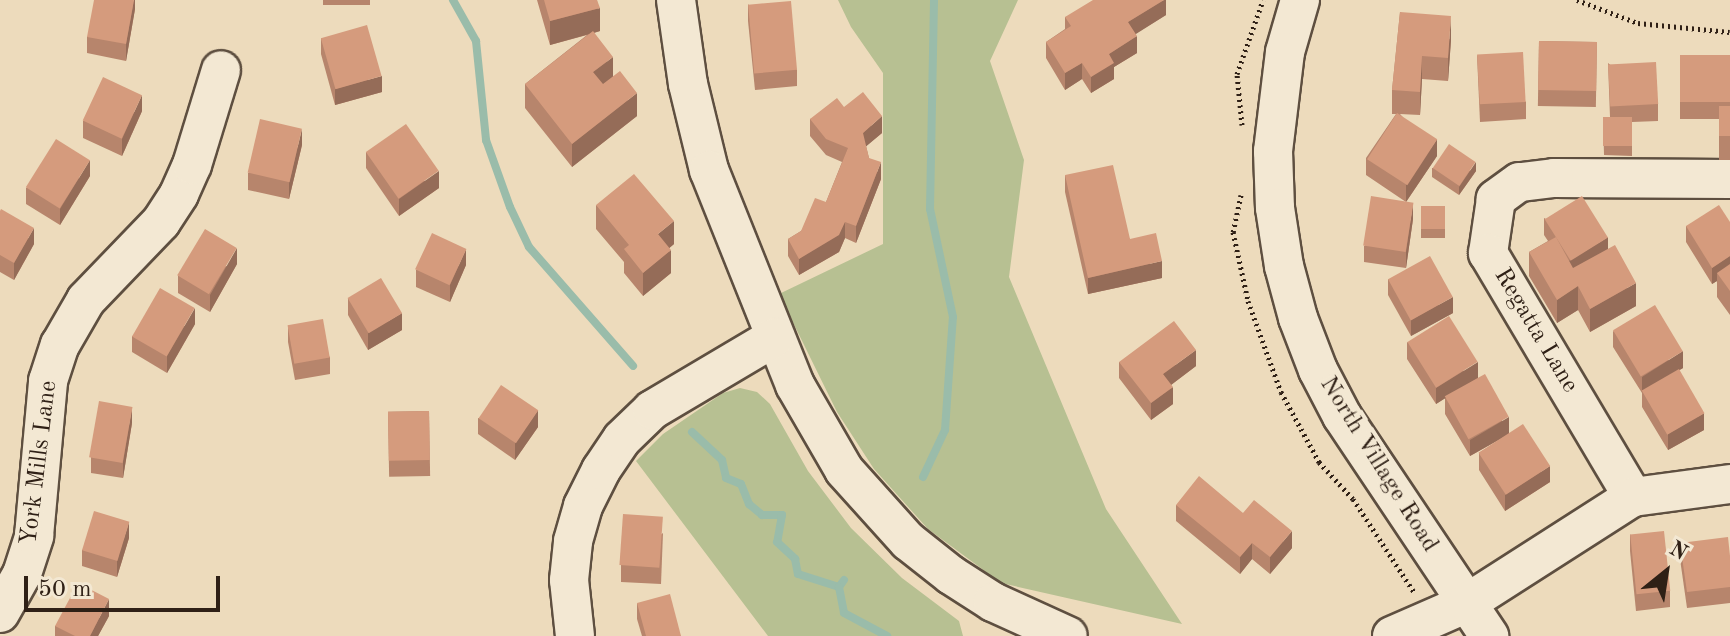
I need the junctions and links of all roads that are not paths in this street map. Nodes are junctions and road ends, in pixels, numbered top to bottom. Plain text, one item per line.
1 (676, 0) edge
2 (1300, 0) edge
3 (221, 70) dead end
4 (1730, 179) edge
5 (775, 337) junction
6 (1730, 484) edge
7 (1633, 497) junction
8 (1467, 603) junction
9 (0, 613) edge
10 (575, 636) edge
11 (1068, 636) edge
12 (1392, 636) edge
13 (1489, 636) edge

1 - 5 street
2 - 8 street, North Village Road
3 - 9 street, York Mills Lane
4 - 7 street, Regatta Lane
5 - 10 street
5 - 11 street
6 - 7 street
7 - 8 street
8 - 12 street
8 - 13 street, North Village Road

